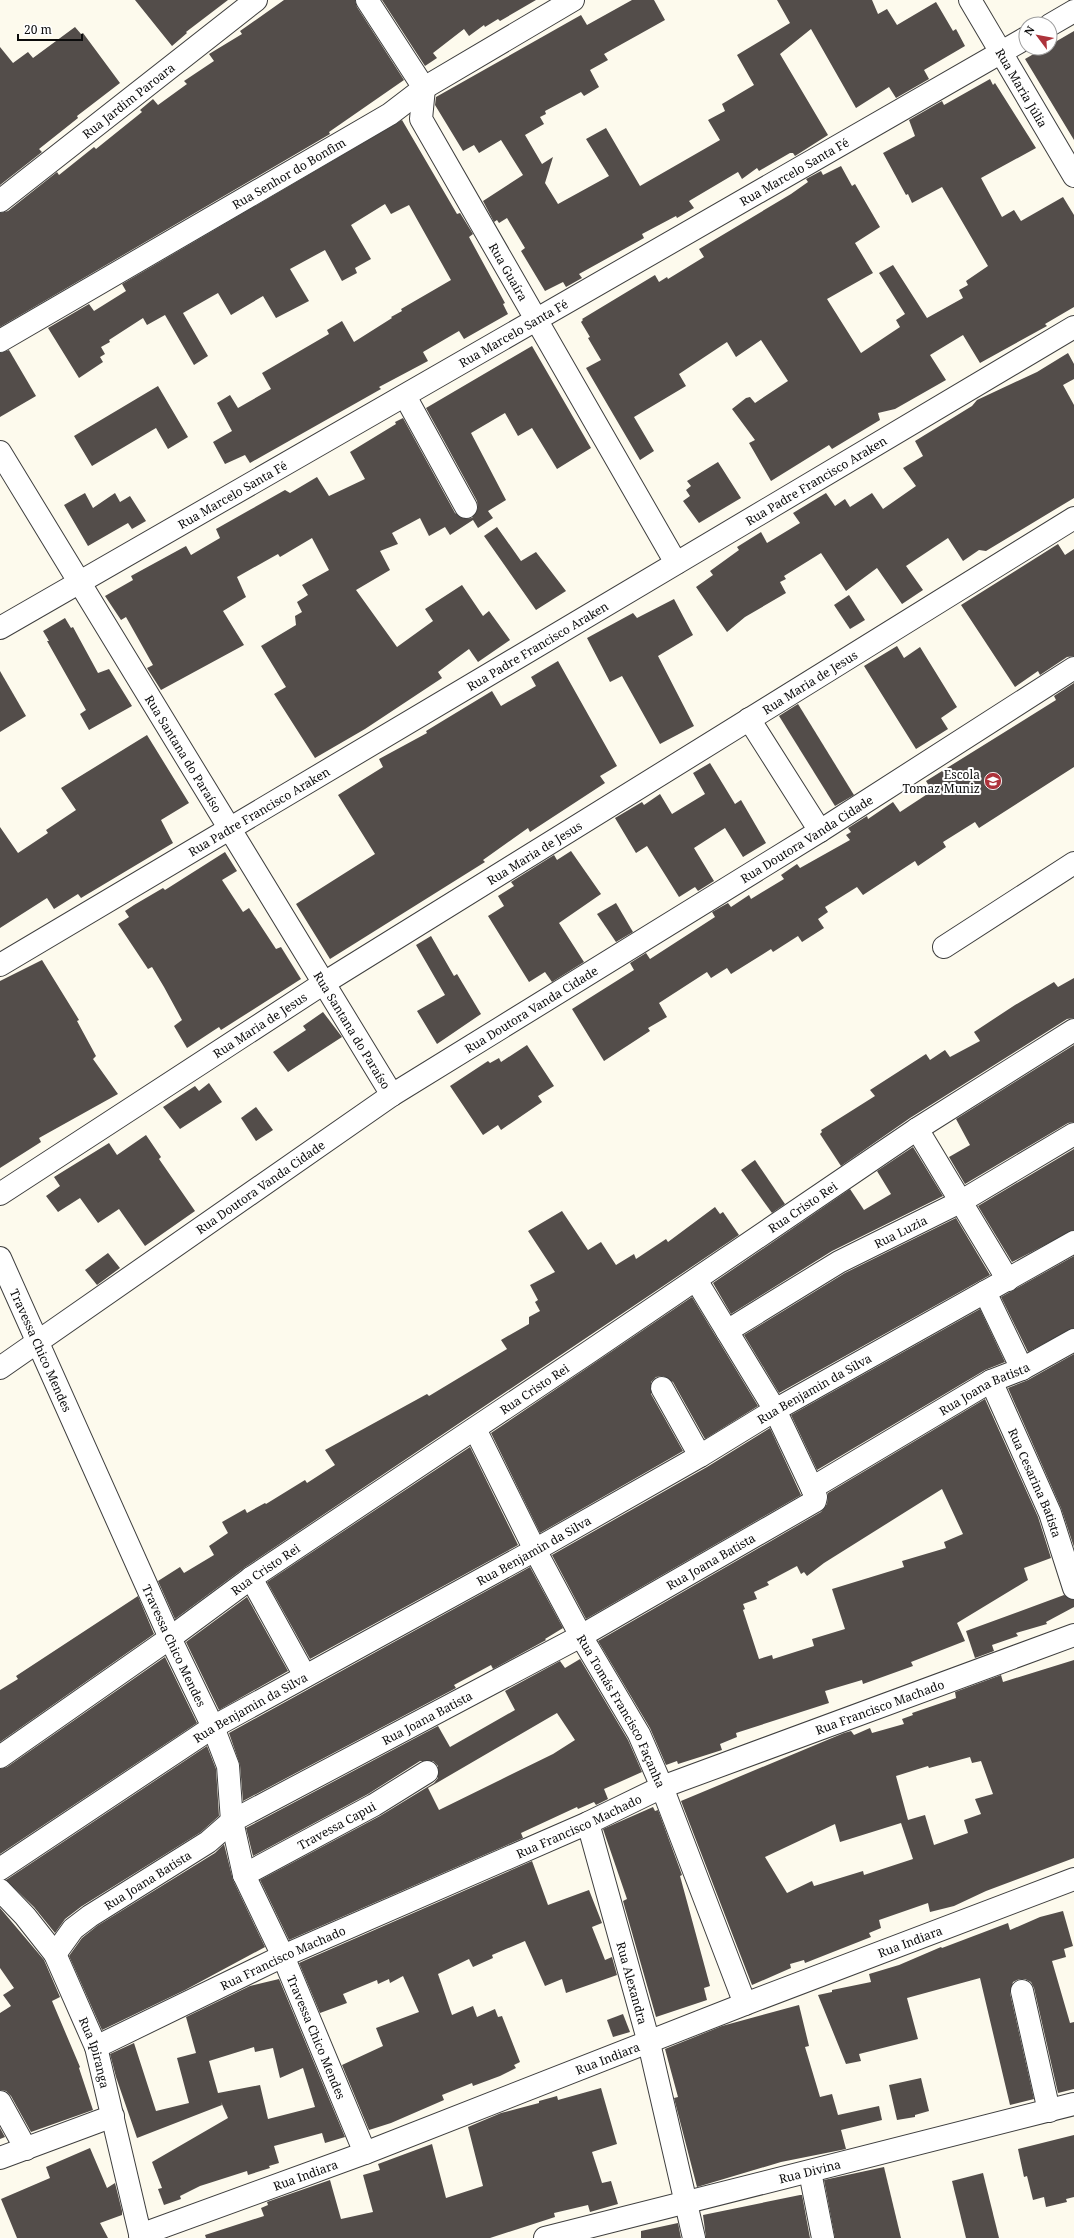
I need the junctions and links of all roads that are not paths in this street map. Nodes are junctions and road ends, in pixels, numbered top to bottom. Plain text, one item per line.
1 (256, 0) edge
2 (367, 0) edge
3 (573, 0) edge
4 (970, 0) edge
5 (1074, 11) edge
6 (1058, 20) edge
7 (1018, 43) edge
8 (1000, 53) junction
9 (424, 88) junction
10 (1074, 176) edge
11 (0, 201) edge
12 (537, 320) junction
13 (1074, 327) edge
14 (0, 341) edge
15 (405, 396) junction
16 (0, 452) edge
17 (466, 507) dead end
18 (1074, 518) edge
19 (676, 563) junction
20 (79, 583) junction
21 (0, 628) edge
22 (1074, 668) edge
23 (749, 719) junction
24 (230, 829) junction
25 (820, 831) junction
26 (1074, 863) edge
27 (944, 947) dead end
28 (0, 965) edge
29 (324, 983) junction
30 (1074, 1030) edge
31 (392, 1095) junction
32 (917, 1129) junction
33 (1074, 1134) edge
34 (0, 1194) edge
35 (960, 1202) junction
36 (1074, 1242) edge
37 (0, 1258) edge
38 (696, 1280) junction
39 (1008, 1280) junction
40 (985, 1292) junction
41 (727, 1330) junction
42 (1074, 1340) edge
43 (39, 1341) junction
44 (0, 1368) edge
45 (1022, 1369) junction
46 (991, 1381) junction
47 (662, 1388) dead end
48 (775, 1410) junction
49 (475, 1429) junction
50 (700, 1456) junction
51 (814, 1495) junction
52 (535, 1550) junction
53 (251, 1578) junction
54 (1074, 1588) edge
55 (1074, 1635) edge
56 (581, 1636) junction
57 (170, 1638) junction
58 (305, 1676) junction
59 (213, 1727) junction
60 (0, 1757) edge
61 (427, 1772) dead end
62 (662, 1787) junction
63 (232, 1821) junction
64 (588, 1823) junction
65 (0, 1869) edge
66 (244, 1875) junction
67 (1074, 1879) edge
68 (0, 1890) edge
69 (55, 1954) junction
70 (283, 1956) junction
71 (1022, 1991) dead end
72 (745, 2004) junction
73 (648, 2043) junction
74 (96, 2047) junction
75 (0, 2102) edge
76 (1074, 2104) edge
77 (1049, 2111) junction
78 (113, 2116) junction
79 (26, 2150) junction
80 (365, 2153) junction
81 (0, 2158) edge
82 (810, 2172) junction
83 (686, 2202) junction
84 (141, 2237) edge
85 (545, 2238) edge
86 (694, 2238) edge
87 (823, 2238) edge

1 - 11 street, Rua Jardim Paroara
2 - 9 street
3 - 9 street, Rua Senhor do Bonfim
4 - 8 street, Rua Maria Júlia
5 - 6 street
7 - 8 street, Rua Marcelo Santa Fé
8 - 10 street, Rua Maria Júlia
8 - 12 street, Rua Marcelo Santa Fé
9 - 12 street, Rua Guaíra
9 - 14 street, Rua Senhor do Bonfim
12 - 15 street, Rua Marcelo Santa Fé
12 - 19 street, Rua Guaíra
13 - 19 street, Rua Padre Francisco Araken
15 - 17 street
15 - 20 street, Rua Marcelo Santa Fé
16 - 20 street, Rua Santana do Paraíso
18 - 23 street, Rua Maria de Jesus
19 - 24 street, Rua Padre Francisco Araken
20 - 21 street, Rua Marcelo Santa Fé
20 - 24 street, Rua Santana do Paraíso
22 - 25 street, Rua Doutora Vanda Cidade
23 - 25 street
23 - 29 street, Rua Maria de Jesus
24 - 28 street, Rua Padre Francisco Araken
24 - 29 street, Rua Santana do Paraíso
25 - 31 street, Rua Doutora Vanda Cidade
26 - 27 street
29 - 31 street, Rua Santana do Paraíso
29 - 34 street, Rua Maria de Jesus
30 - 32 street, Rua Cristo Rei
31 - 43 street, Rua Doutora Vanda Cidade
32 - 35 street
32 - 38 street, Rua Cristo Rei
33 - 35 street, Rua Luzia
35 - 39 street
35 - 41 street, Rua Luzia
36 - 39 street, Rua Benjamin da Silva
37 - 43 street, Travessa Chico Mendes
38 - 41 street
38 - 49 street, Rua Cristo Rei
39 - 40 street, Rua Benjamin da Silva
40 - 45 street
40 - 48 street, Rua Benjamin da Silva
41 - 48 street
42 - 45 street, Rua Joana Batista
43 - 44 street, Rua Doutora Vanda Cidade
43 - 57 street, Travessa Chico Mendes
45 - 46 street, Rua Joana Batista
46 - 51 street, Rua Joana Batista
46 - 54 street, Rua Cesarina Batista
47 - 50 street
48 - 50 street, Rua Benjamin da Silva
48 - 51 street
49 - 52 street, Rua Tomás Francisco Façanha
49 - 53 street, Rua Cristo Rei
50 - 52 street, Rua Benjamin da Silva
51 - 56 street, Rua Joana Batista
52 - 56 street, Rua Tomás Francisco Façanha
52 - 58 street, Rua Benjamin da Silva
53 - 57 street, Rua Cristo Rei
53 - 58 street
55 - 62 street, Rua Francisco Machado
56 - 62 street, Rua Tomás Francisco Façanha
56 - 63 street, Rua Joana Batista
57 - 59 street, Travessa Chico Mendes
57 - 60 street, Rua Cristo Rei
58 - 59 street, Rua Benjamin da Silva
59 - 63 street, Travessa Chico Mendes
59 - 65 street, Rua Benjamin da Silva
61 - 66 street, Travessa Capui
62 - 64 street, Rua Francisco Machado
62 - 72 street, Rua Tomás Francisco Façanha
63 - 66 street, Travessa Chico Mendes
63 - 69 street, Rua Joana Batista
64 - 70 street, Rua Francisco Machado
64 - 73 street, Rua Alexandra
66 - 70 street, Travessa Chico Mendes
67 - 72 street, Rua Indiara
68 - 69 street, Rua Ipiranga
69 - 74 street, Rua Ipiranga
70 - 74 street, Rua Francisco Machado
70 - 80 street, Travessa Chico Mendes
71 - 77 street
72 - 73 street, Rua Indiara
73 - 80 street, Rua Indiara
73 - 83 street, Rua Alexandra
74 - 78 street, Rua Ipiranga
75 - 79 street
76 - 77 street, Rua Divina
77 - 82 street, Rua Divina
78 - 79 street
78 - 84 street, Rua Ipiranga
79 - 81 street
80 - 84 street, Rua Indiara
82 - 83 street, Rua Divina
82 - 87 street
83 - 85 street, Rua Divina
83 - 86 street, Rua Alexandra

